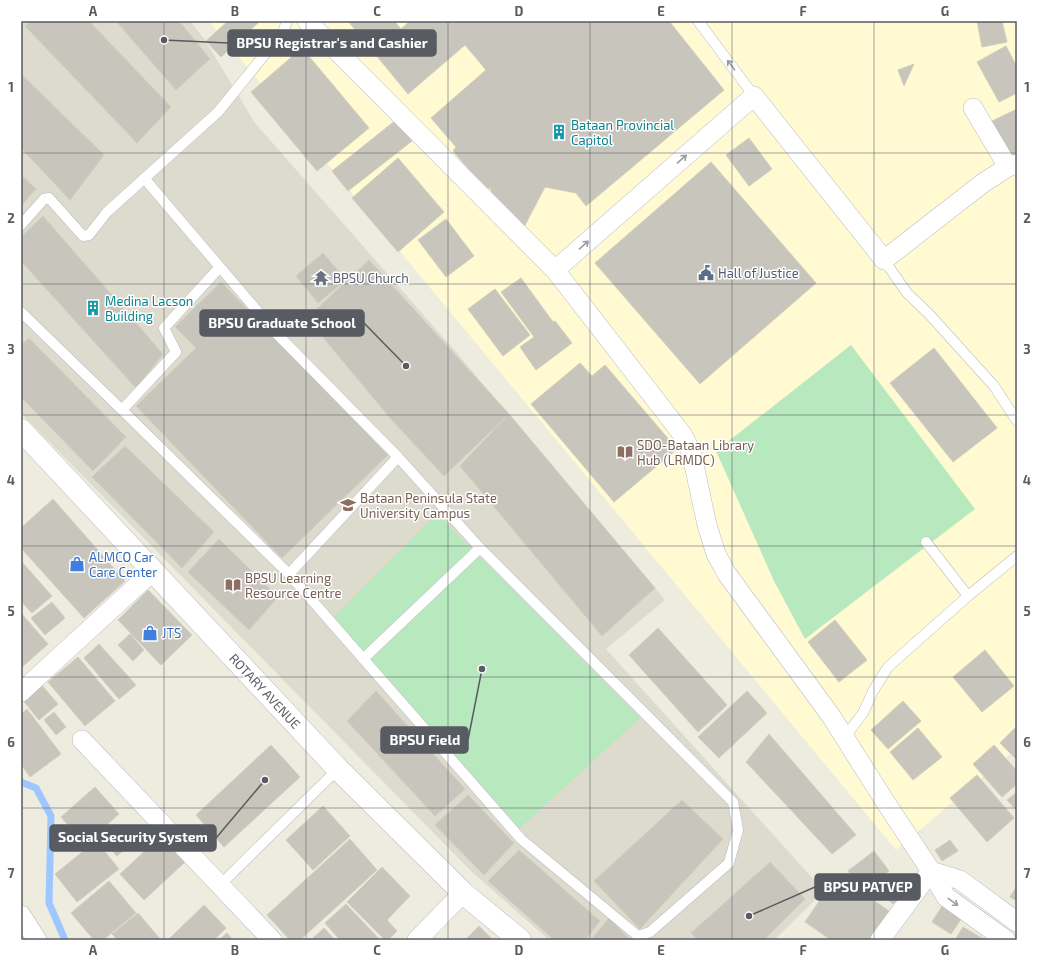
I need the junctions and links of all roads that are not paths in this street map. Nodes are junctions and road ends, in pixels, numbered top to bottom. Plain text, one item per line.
1 (287, 21) edge
2 (308, 21) edge
3 (698, 21) edge
4 (754, 96) junction
5 (973, 108) dead end
6 (1012, 165) edge
7 (144, 178) junction
8 (21, 225) edge
9 (884, 260) junction
10 (220, 267) junction
11 (555, 270) junction
12 (21, 312) edge
13 (122, 410) junction
14 (1017, 421) edge
15 (21, 430) edge
16 (398, 458) junction
17 (926, 542) dead end
18 (480, 548) junction
19 (1017, 556) edge
20 (152, 571) junction
21 (289, 574) junction
22 (968, 596) junction
23 (363, 659) junction
24 (21, 692) edge
25 (845, 737) junction
26 (82, 740) dead end
27 (338, 769) junction
28 (931, 871) junction
29 (220, 885) junction
30 (463, 893) junction
31 (21, 915) edge
32 (1017, 922) edge
33 (37, 940) edge
34 (272, 940) edge
35 (417, 940) edge
36 (520, 940) edge
37 (880, 940) edge
38 (1006, 940) edge

1 - 7 lane
2 - 11 street
4 -> 3 lane
4 - 9 street
11 -> 4 street
5 - 6 street
6 - 9 street
7 - 8 lane
7 - 10 lane
9 - 14 lane
10 - 13 lane
10 - 16 lane
11 - 25 street
12 - 13 lane
13 - 21 lane
15 - 20 main road, ROTARY AVENUE
16 - 18 lane
16 - 21 lane
17 - 22 lane
18 - 23 lane
18 - 23 lane
19 - 22 lane
20 - 24 street
20 - 27 main road, ROTARY AVENUE
21 - 23 lane
22 - 25 lane
25 - 28 street
26 - 29 street
27 - 29 lane
27 - 30 main road, ROTARY AVENUE
28 - 32 street
28 - 37 street
28 -> 38 street
29 - 34 street
30 - 35 street
30 - 36 main road, ROTARY AVENUE
31 - 33 street

